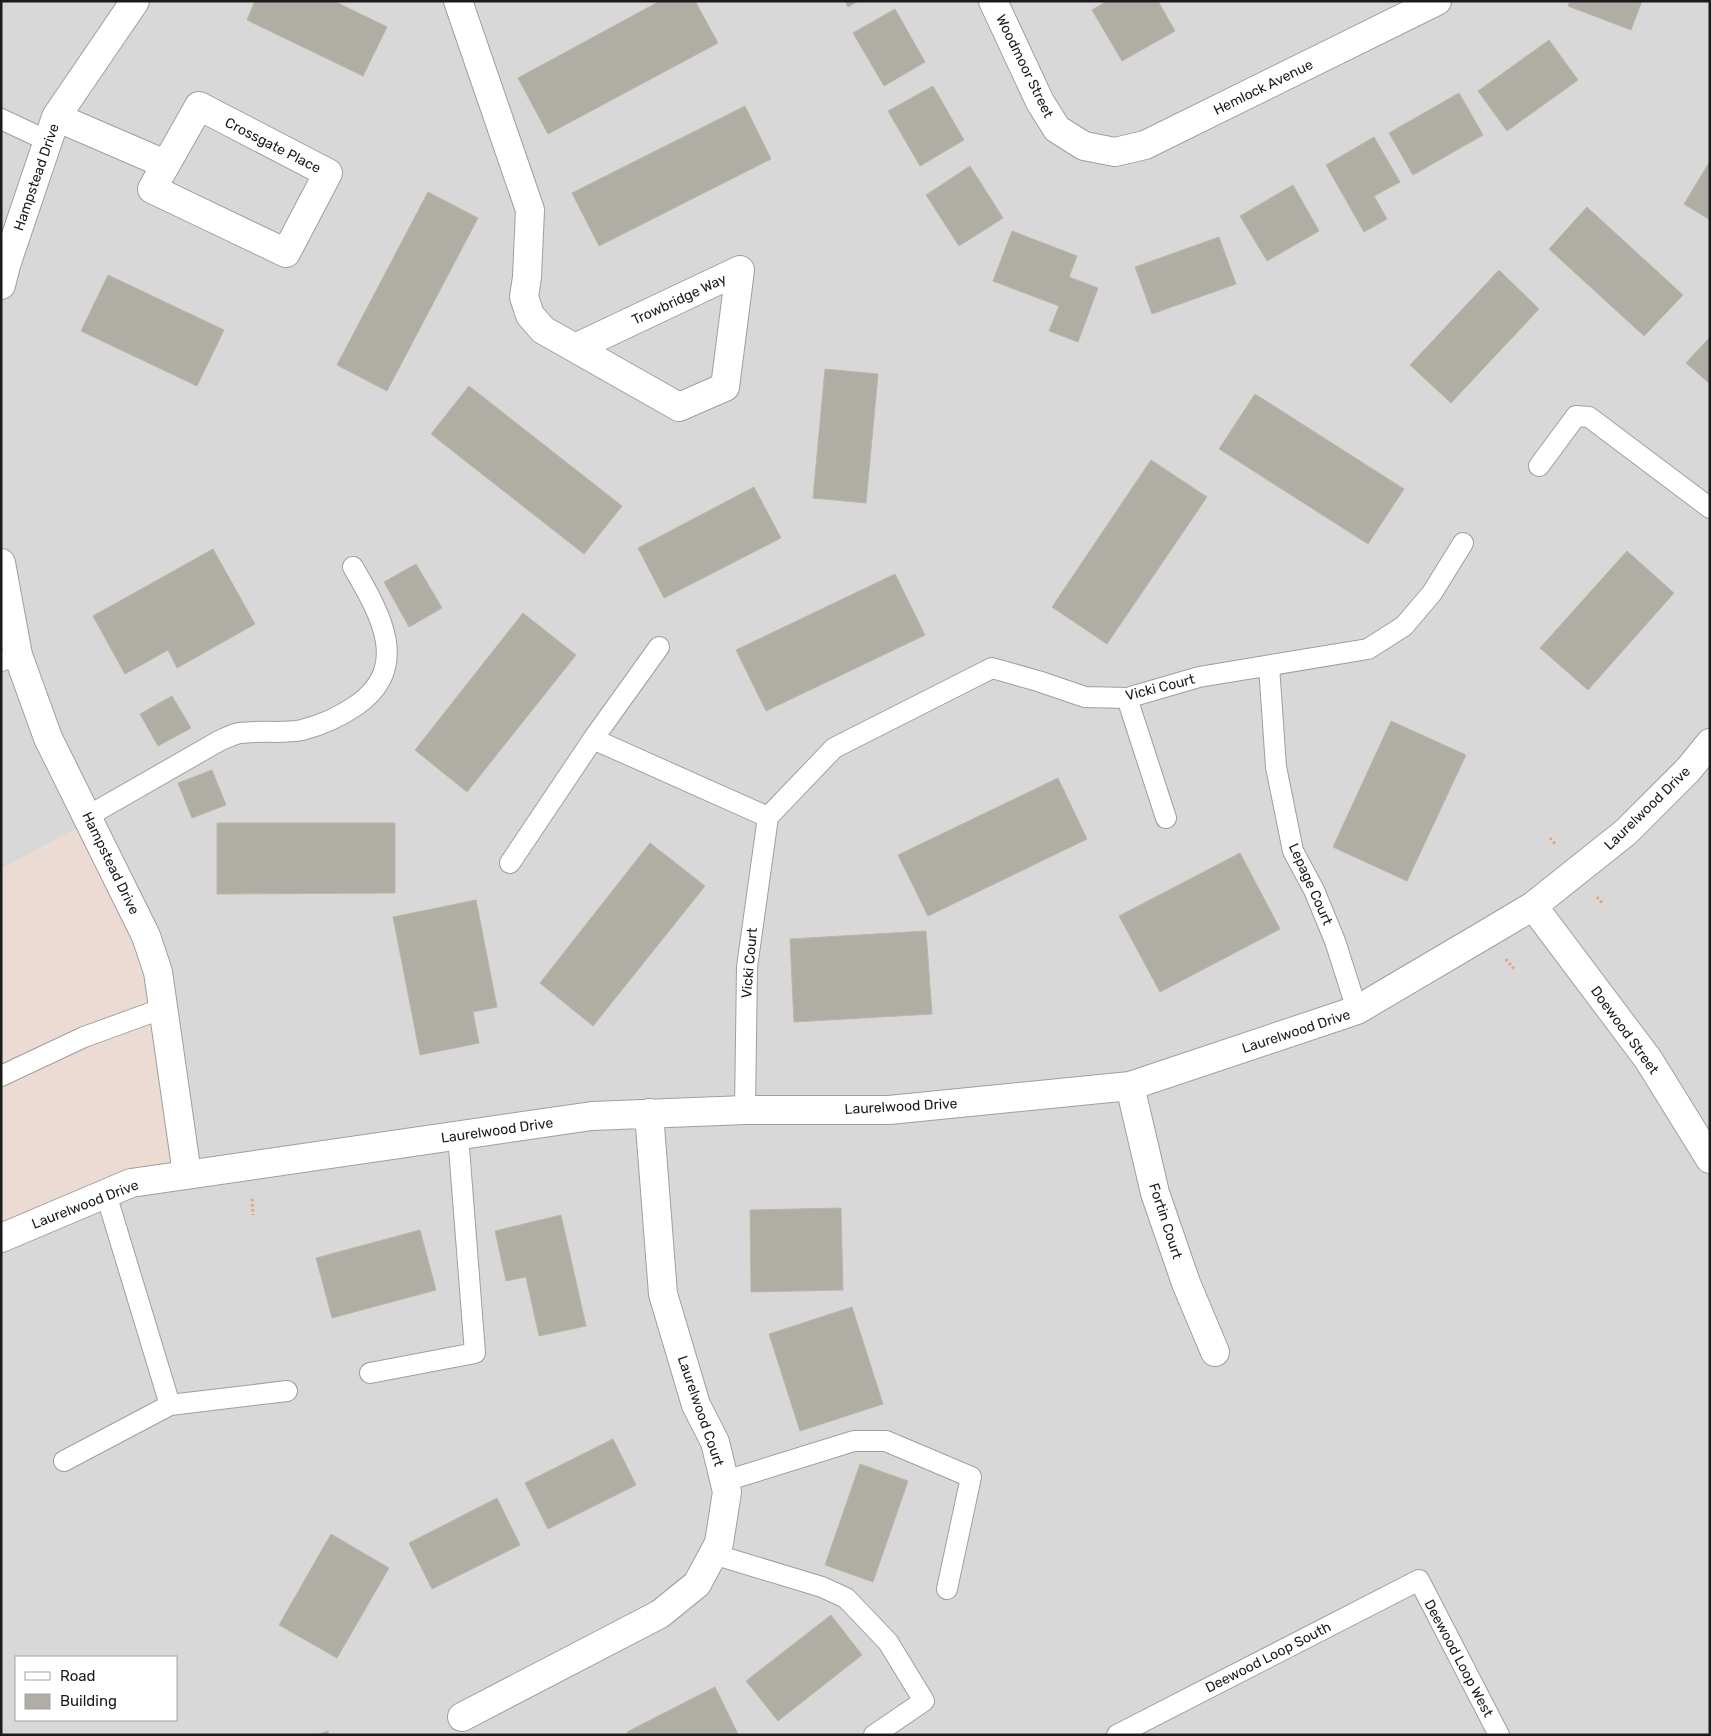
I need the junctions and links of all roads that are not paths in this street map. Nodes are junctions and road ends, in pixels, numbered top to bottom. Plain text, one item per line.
1 (135, 1) edge
2 (993, 1) edge
3 (1438, 1) edge
4 (461, 3) edge
5 (1, 118) edge
6 (52, 129) junction
7 (1084, 146) joint
8 (165, 164) junction
9 (9, 229) edge
10 (1, 284) edge
11 (575, 348) junction
12 (1539, 466) dead end
13 (1710, 508) edge
14 (1463, 544) dead end
15 (1, 563) edge
16 (353, 567) dead end
17 (660, 647) dead end
18 (10, 658) edge
19 (1269, 666) junction
20 (1127, 698) junction
21 (593, 739) junction
22 (1710, 743) edge
23 (88, 816) junction
24 (768, 817) junction
25 (1166, 818) dead end
26 (510, 862) dead end
27 (1533, 906) junction
28 (164, 1008) junction
29 (1357, 1010) junction
30 (1, 1076) edge
31 (1130, 1086) junction
32 (744, 1110) junction
33 (649, 1113) junction
34 (458, 1136) junction
35 (1710, 1159) edge
36 (187, 1174) junction
37 (106, 1194) junction
38 (1, 1238) edge
39 (1215, 1352) dead end
40 (370, 1373) dead end
41 (287, 1391) dead end
42 (170, 1405) junction
43 (64, 1461) dead end
44 (724, 1481) junction
45 (713, 1554) junction
46 (1419, 1580) joint
47 (946, 1589) dead end
48 (462, 1717) dead end
49 (874, 1735) edge
50 (1117, 1735) edge
51 (1499, 1735) edge

1 - 6 street, Hampstead Drive
2 - 7 street, Woodmoor Street
3 - 7 street, Hemlock Avenue
4 - 11 street, Trowbridge Way
5 - 6 lane
6 - 8 street
6 - 9 street, Hampstead Drive
8 - 8 street, Crossgate Place
9 - 10 street, Hampstead Drive
11 - 11 street, Trowbridge Way
12 - 13 lane
14 - 19 lane, Vicki Court
15 - 18 street, Hampstead Drive
16 - 23 lane
17 - 21 lane
18 - 23 street, Hampstead Drive
19 - 20 lane, Vicki Court
19 - 29 lane, Lepage Court
20 - 24 lane, Vicki Court
20 - 25 lane
21 - 24 lane
21 - 26 lane
22 - 27 street, Laurelwood Drive
23 - 28 street, Hampstead Drive
24 - 32 lane, Vicki Court
27 - 29 street, Laurelwood Drive
27 - 35 street, Doewood Street
28 - 30 lane
28 - 36 street, Hampstead Drive
29 - 31 street, Laurelwood Drive
31 - 32 street, Laurelwood Drive
31 - 39 street, Fortin Court
32 - 33 street, Laurelwood Drive
33 - 34 street, Laurelwood Drive
33 - 44 street, Laurelwood Court
34 - 36 street, Laurelwood Drive
34 - 40 lane
36 - 37 street, Laurelwood Drive
37 - 38 street, Laurelwood Drive
37 - 42 lane
41 - 42 lane
42 - 43 lane
44 - 45 street, Laurelwood Court
44 - 47 lane
45 - 48 street, Laurelwood Court
45 - 49 lane
46 - 50 lane, Deewood Loop South
46 - 51 lane, Deewood Loop West

